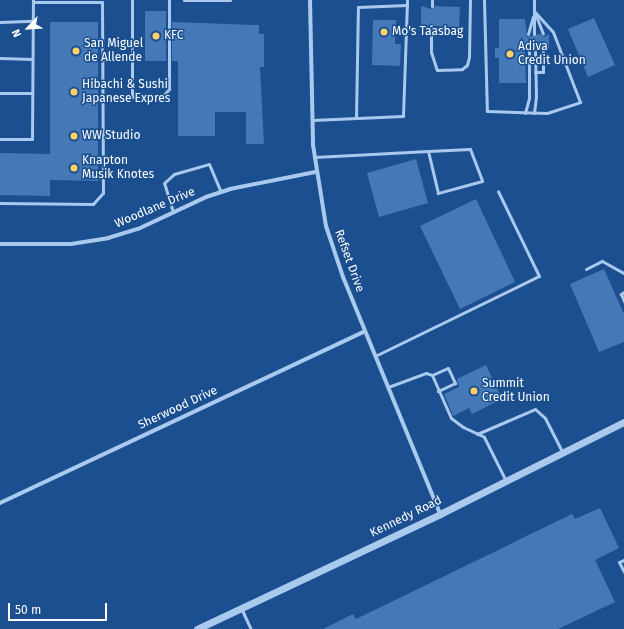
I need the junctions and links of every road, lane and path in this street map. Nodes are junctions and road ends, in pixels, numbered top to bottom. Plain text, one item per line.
1 (132, 0) edge
2 (169, 0) edge
3 (184, 0) edge
4 (230, 0) edge
5 (310, 0) edge
6 (407, 0) edge
7 (432, 0) edge
8 (470, 0) edge
9 (484, 0) edge
10 (534, 0) edge
11 (33, 1) edge
12 (407, 5) junction
13 (432, 6) dead end
14 (534, 11) junction
15 (33, 21) junction
16 (0, 22) edge
17 (431, 26) dead end
18 (528, 34) dead end
19 (534, 34) dead end
20 (543, 34) dead end
21 (529, 50) dead end
22 (535, 51) dead end
23 (543, 51) dead end
24 (0, 58) edge
25 (32, 59) junction
26 (535, 72) junction
27 (0, 93) edge
28 (32, 93) junction
29 (526, 113) junction
30 (534, 113) junction
31 (356, 118) junction
32 (312, 120) junction
33 (0, 139) edge
34 (428, 151) junction
35 (314, 157) junction
36 (315, 172) junction
37 (498, 190) dead end
38 (221, 192) junction
39 (0, 204) edge
40 (173, 212) junction
41 (0, 244) edge
42 (586, 269) dead end
43 (624, 273) edge
44 (624, 292) edge
45 (624, 301) edge
46 (365, 331) junction
47 (375, 356) junction
48 (432, 375) junction
49 (388, 388) junction
50 (438, 391) junction
51 (624, 422) edge
52 (477, 434) junction
53 (563, 452) junction
54 (506, 481) junction
55 (0, 504) edge
56 (440, 514) junction
57 (624, 560) edge
58 (624, 572) edge
59 (241, 608) junction
60 (197, 629) edge
61 (251, 629) edge

1 - 2 lane
3 - 4 lane
5 - 32 street, Refset Drive
6 - 12 lane
7 - 13 lane
8 - 17 lane
9 - 29 lane
10 - 14 lane
11 - 15 lane
11 - 39 lane
12 - 31 lane
12 - 31 lane
14 - 18 lane
14 - 19 lane
14 - 20 lane
14 - 30 lane
15 - 16 lane
15 - 25 lane
21 - 29 lane
22 - 26 lane
23 - 26 lane
24 - 25 lane
25 - 28 lane
26 - 30 lane
27 - 28 lane
28 - 33 lane
29 - 30 lane
31 - 32 lane
32 - 35 street, Refset Drive
34 - 34 lane
34 - 35 lane
35 - 36 street, Refset Drive
36 - 38 street, Woodlane Drive
36 - 46 street, Refset Drive
37 - 47 lane
38 - 40 street, Woodlane Drive
38 - 40 lane
40 - 41 street, Woodlane Drive
42 - 43 lane
44 - 45 lane
46 - 47 street, Refset Drive
46 - 55 street, Sherwood Drive
47 - 49 street, Refset Drive
48 - 49 lane
48 - 50 lane
48 - 50 lane
49 - 56 street, Refset Drive
50 - 52 lane
51 - 53 street, Kennedy Road
52 - 53 lane
52 - 54 lane
53 - 54 street, Kennedy Road
54 - 56 street, Kennedy Road
56 - 59 street, Kennedy Road
57 - 58 lane
59 - 60 street, Kennedy Road
59 - 61 lane

